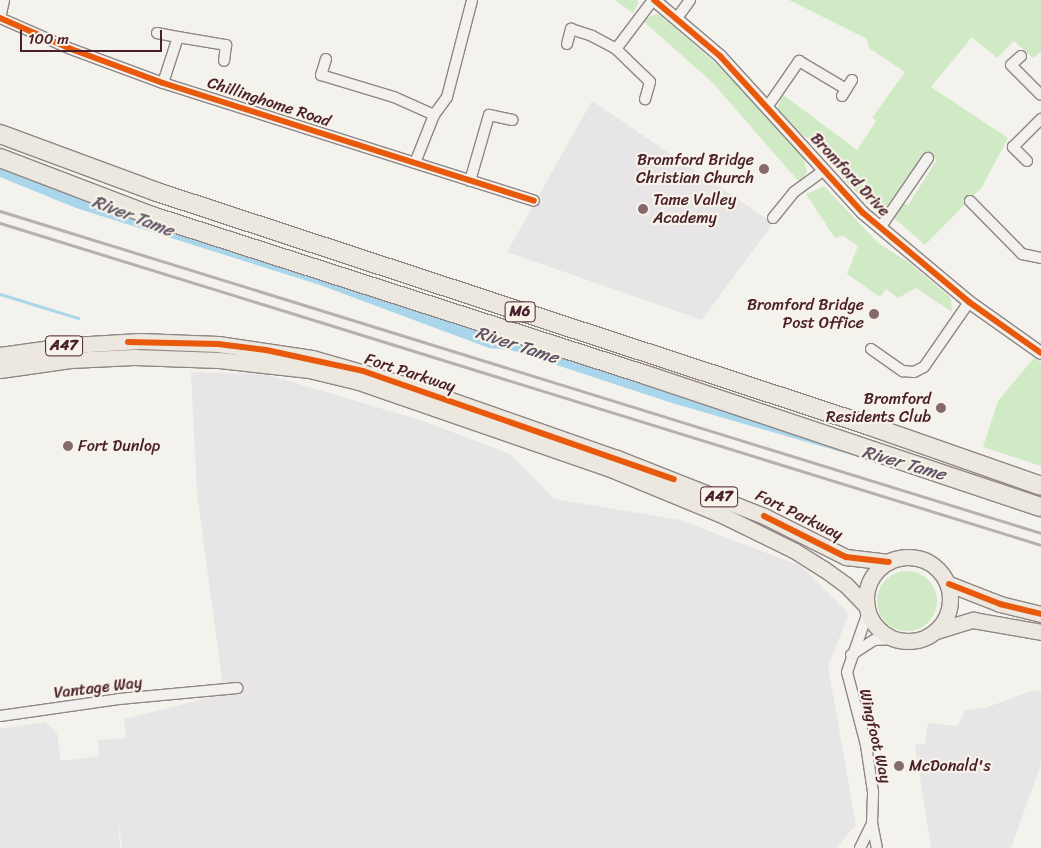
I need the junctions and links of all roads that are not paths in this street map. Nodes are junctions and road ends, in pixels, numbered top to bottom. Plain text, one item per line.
1 (4, 0) edge
2 (472, 0) edge
3 (653, 0) edge
4 (690, 0) edge
5 (0, 18) edge
6 (677, 18) junction
7 (158, 32) dead end
8 (178, 37) junction
9 (567, 44) dead end
10 (616, 49) junction
11 (1022, 56) dead end
12 (326, 59) dead end
13 (224, 62) dead end
14 (163, 83) junction
15 (847, 88) dead end
16 (1041, 95) edge
17 (645, 99) dead end
18 (768, 106) junction
19 (434, 115) junction
20 (1041, 119) edge
21 (512, 120) dead end
22 (0, 134) edge
23 (0, 158) edge
24 (928, 158) dead end
25 (1027, 161) dead end
26 (415, 163) junction
27 (824, 170) junction
28 (470, 181) junction
29 (970, 200) dead end
30 (534, 202) dead end
31 (773, 218) dead end
32 (880, 228) junction
33 (1041, 258) edge
34 (969, 302) junction
35 (871, 349) dead end
36 (1041, 353) edge
37 (0, 354) edge
38 (0, 370) edge
39 (1041, 486) edge
40 (1041, 507) edge
41 (889, 562) junction
42 (948, 584) junction
43 (867, 609) junction
44 (1041, 614) edge
45 (935, 631) junction
46 (1041, 632) edge
47 (893, 639) junction
48 (851, 655) junction
49 (237, 688) dead end
50 (0, 716) edge
51 (872, 823) junction
52 (860, 848) edge
53 (877, 848) edge

1 - 5 street
2 - 19 street
3 - 6 street, Bromford Drive
3 - 10 street
4 - 6 street
5 - 14 street, Chillinghome Road
6 - 18 street, Bromford Drive
7 - 8 street
8 - 13 street
8 - 14 street
9 - 10 street
10 - 17 street
11 - 16 street
12 - 19 street
14 - 26 street, Chillinghome Road
15 - 18 street
18 - 27 street, Bromford Drive
19 - 26 street
20 - 25 street
21 - 28 street
22 - 39 highway, M6
23 - 40 highway, M6
24 - 32 street
26 - 28 street, Chillinghome Road
27 - 31 street
27 - 32 street, Bromford Drive
28 - 30 street, Chillinghome Road
29 - 33 street
32 - 34 street, Bromford Drive
34 - 35 street
34 - 36 street, Bromford Drive
37 - 41 main road, Fort Parkway / A47
38 - 43 main road, Fort Parkway / A47
41 - 42 main road, Fort Parkway
41 - 43 main road
42 - 44 main road, Fort Parkway
42 - 45 main road
43 - 47 main road, Fort Parkway
43 - 48 street, Wingfoot Way
45 - 46 main road
45 - 47 main road
47 - 48 street
48 - 51 street, Wingfoot Way
49 - 50 street, Vantage Way
51 - 52 street, Wingfoot Way
51 - 53 street, Wingfoot Way

